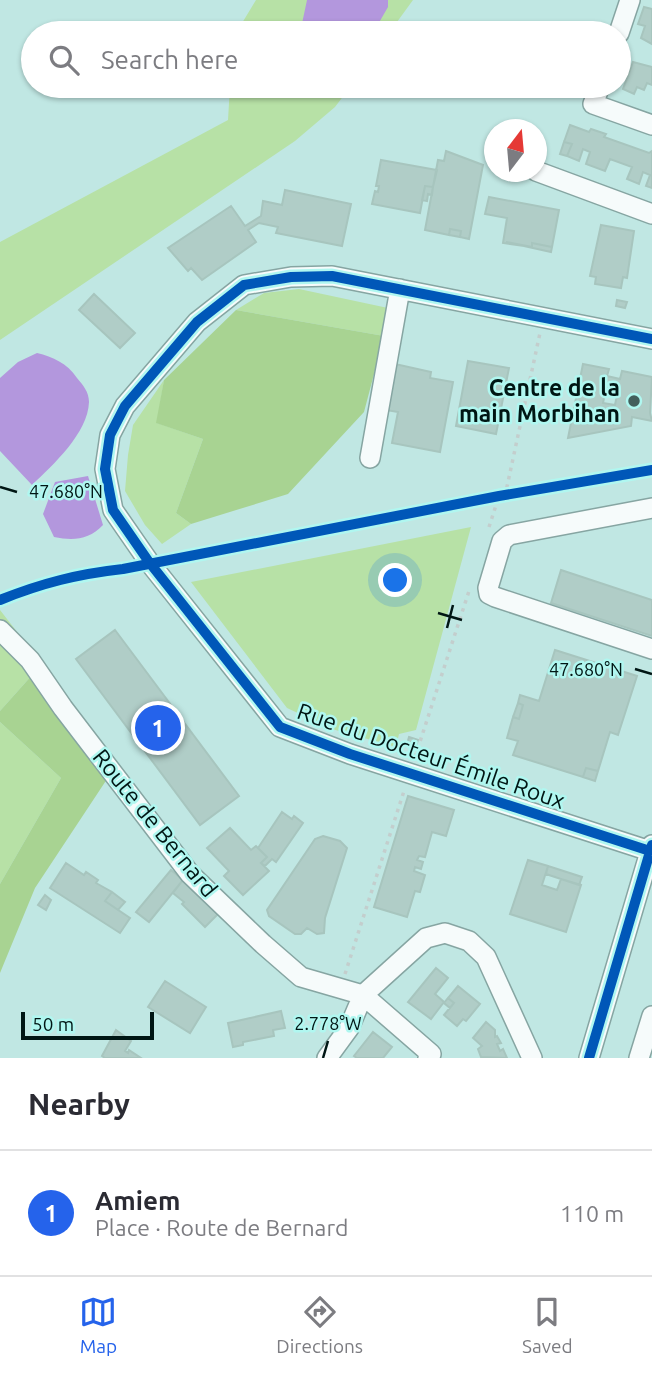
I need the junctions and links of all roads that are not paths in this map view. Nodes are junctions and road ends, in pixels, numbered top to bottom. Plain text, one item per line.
1 (630, 0) edge
2 (623, 21) edge
3 (595, 98) edge
4 (652, 125) edge
5 (547, 176) edge
6 (652, 214) edge
7 (400, 289) junction
8 (652, 339) edge
9 (369, 458) dead end
10 (652, 508) edge
11 (0, 630) edge
12 (652, 649) edge
13 (651, 848) edge
14 (363, 995) junction
15 (652, 1016) edge
16 (327, 1058) edge
17 (428, 1058) edge
18 (532, 1058) edge
19 (589, 1058) edge
20 (639, 1058) edge

1 - 2 street
3 - 4 street
5 - 6 street
7 - 8 street, Rue du Docteur Émile Roux
7 - 9 street
7 - 13 street, Rue du Docteur Émile Roux
10 - 12 street
11 - 14 street, Route de Bernard
13 - 19 street
14 - 16 street
14 - 17 street
14 - 18 street
15 - 20 street

